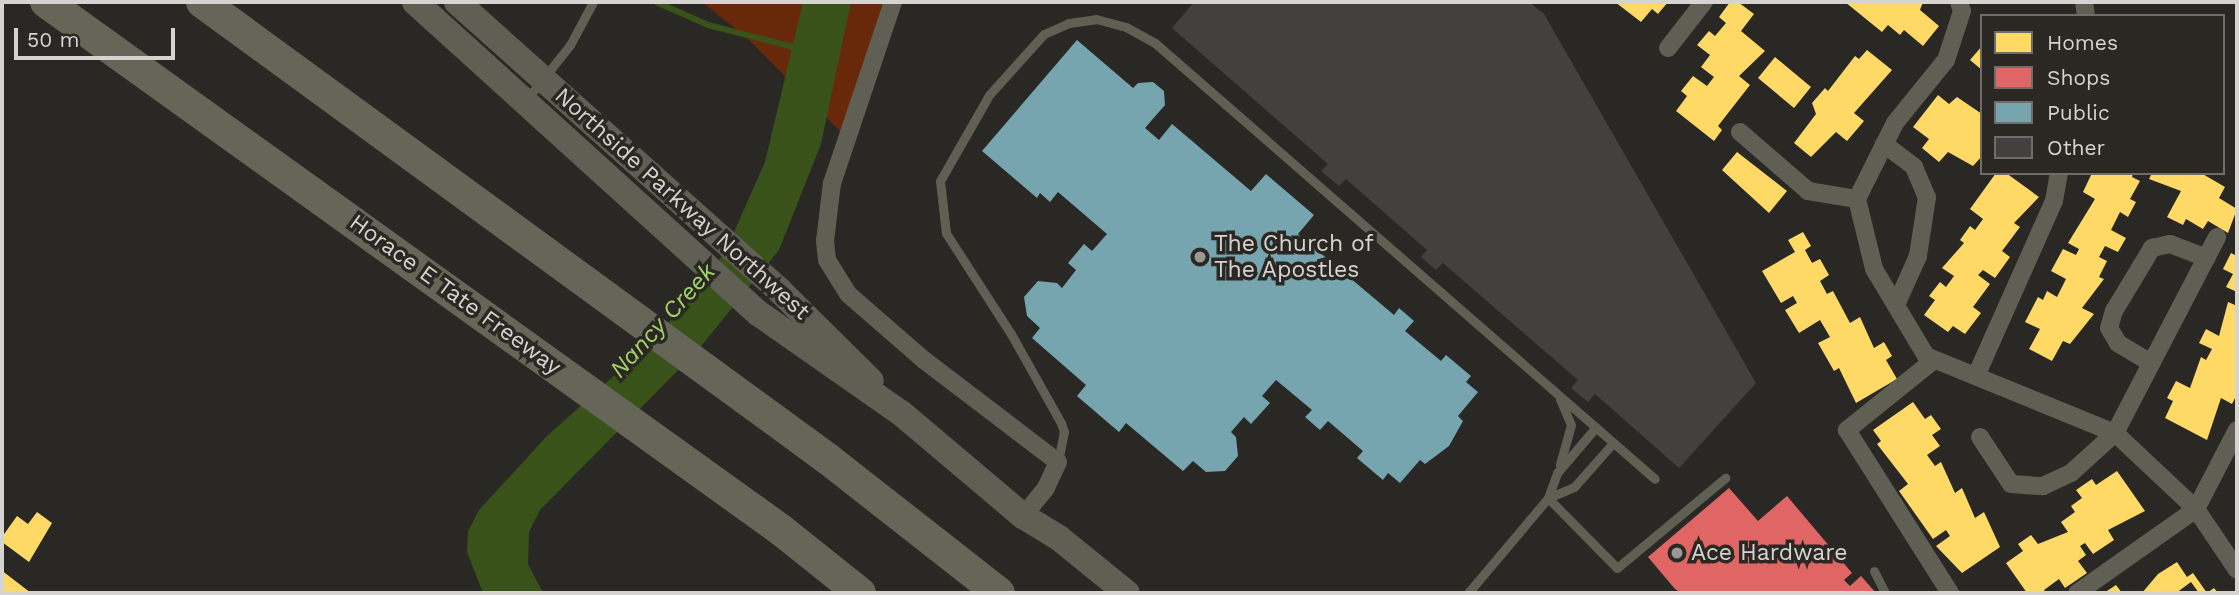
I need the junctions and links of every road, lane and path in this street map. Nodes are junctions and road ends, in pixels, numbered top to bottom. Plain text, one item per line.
1 (46, 2) edge
2 (202, 2) edge
3 (415, 2) edge
4 (457, 2) edge
5 (593, 2) edge
6 (893, 2) edge
7 (1704, 2) edge
8 (1959, 2) edge
9 (1668, 48) dead end
10 (544, 80) junction
11 (523, 103) junction
12 (1740, 132) dead end
13 (1884, 144) junction
14 (2059, 175) edge
15 (1857, 199) junction
16 (2217, 237) dead end
17 (2206, 258) junction
18 (1895, 305) junction
19 (1934, 360) junction
20 (2151, 363) junction
21 (1976, 376) junction
22 (1555, 392) junction
23 (901, 413) junction
24 (1595, 427) junction
25 (2237, 430) edge
26 (2115, 432) junction
27 (1980, 437) dead end
28 (1613, 443) junction
29 (1058, 462) junction
30 (1557, 473) junction
31 (1725, 478) dead end
32 (1655, 479) dead end
33 (1548, 498) junction
34 (2196, 509) junction
35 (1023, 516) junction
36 (1874, 570) dead end
37 (2237, 570) edge
38 (860, 593) edge
39 (999, 593) edge
40 (1127, 593) edge
41 (1468, 593) edge
42 (1885, 593) edge
43 (1950, 593) edge
44 (2077, 593) edge

1 - 38 highway, Horace E Tate Freeway
2 - 39 highway
3 - 11 main road, Northside Parkway Northwest
4 - 10 main road, Northside Parkway Northwest
5 - 10 lane
6 - 29 street
7 - 9 street
8 - 13 street
10 - 11 lane
10 - 23 main road, Northside Parkway Northwest
11 - 23 main road, Northside Parkway Northwest
12 - 15 street
13 - 15 street
13 - 18 street
14 - 21 street
15 - 18 street
16 - 17 street
17 - 20 street
17 - 20 street
18 - 19 street
19 - 21 street
19 - 43 street
20 - 26 street
21 - 26 street
22 - 24 lane
22 - 29 lane
22 - 30 lane
23 - 35 main road, Northside Parkway Northwest
24 - 28 lane
24 - 30 lane
25 - 34 street
26 - 27 street
26 - 34 street
28 - 32 lane
28 - 33 lane
29 - 35 street
30 - 33 lane
31 - 33 lane
33 - 41 lane
34 - 37 street
34 - 44 street
35 - 40 main road, Northside Parkway Northwest
36 - 42 lane

